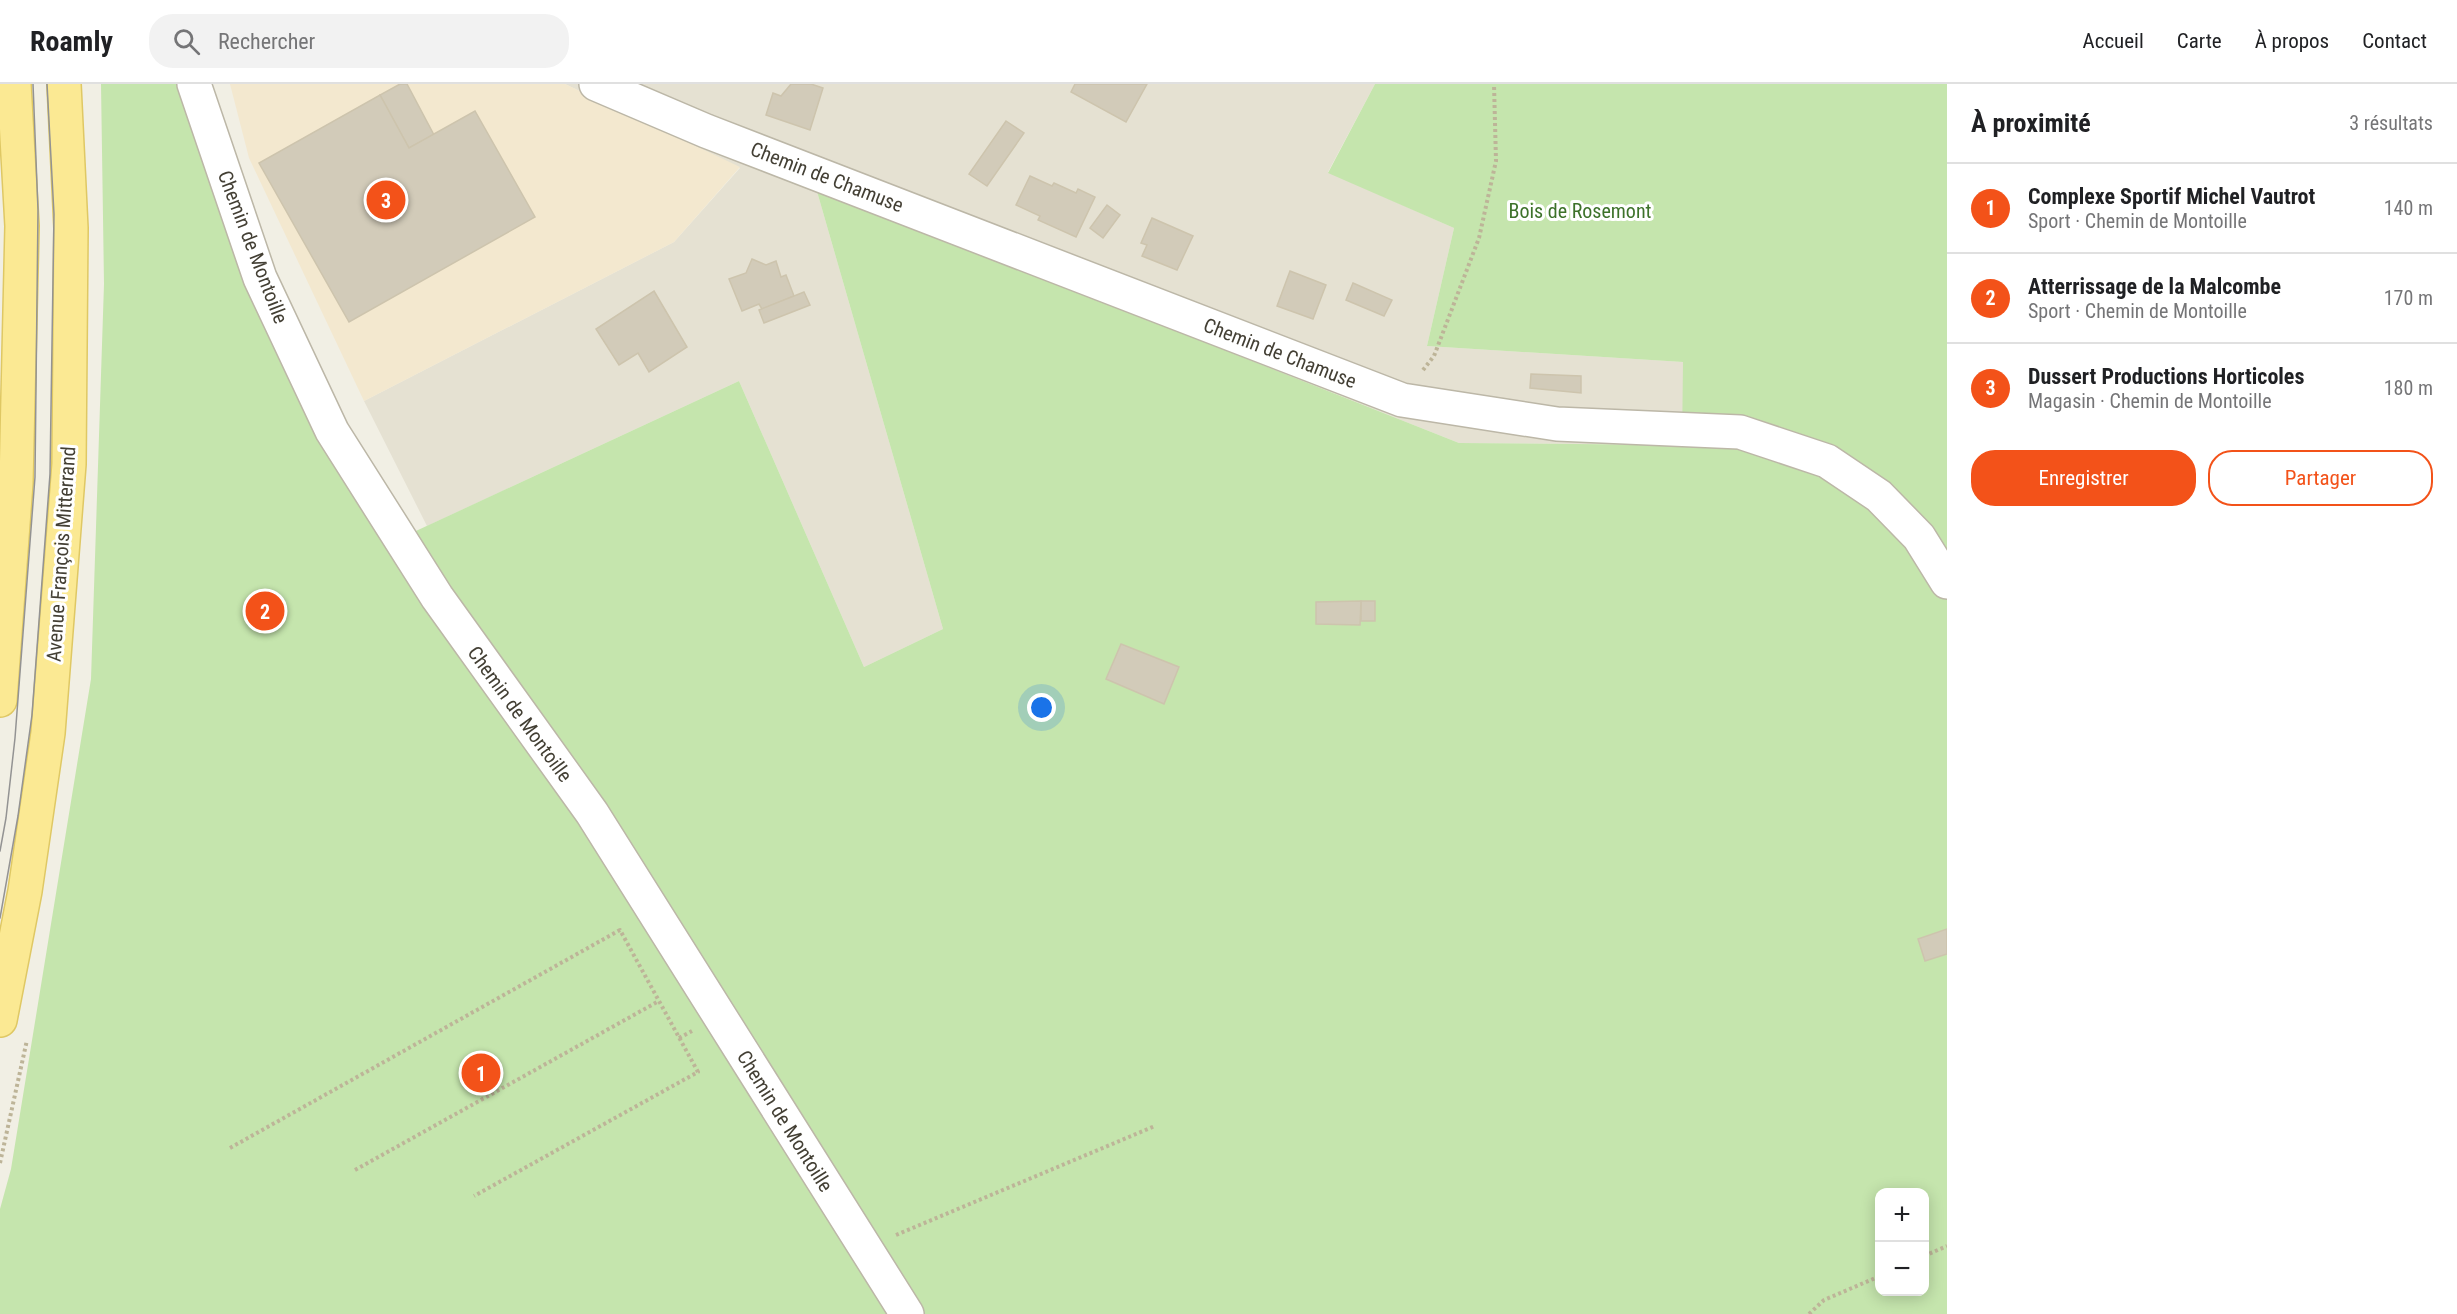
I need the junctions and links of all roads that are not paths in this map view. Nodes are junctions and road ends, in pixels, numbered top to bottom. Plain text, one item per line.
1 (14, 84) edge
2 (64, 84) edge
3 (194, 84) edge
4 (596, 84) edge
5 (1947, 582) edge
6 (0, 700) edge
7 (0, 1020) edge
8 (907, 1314) edge

1 - 6 main road
2 - 7 main road, Avenue François Mitterrand
3 - 8 street, Chemin de Montoille
4 - 5 street, Chemin de Chamuse

